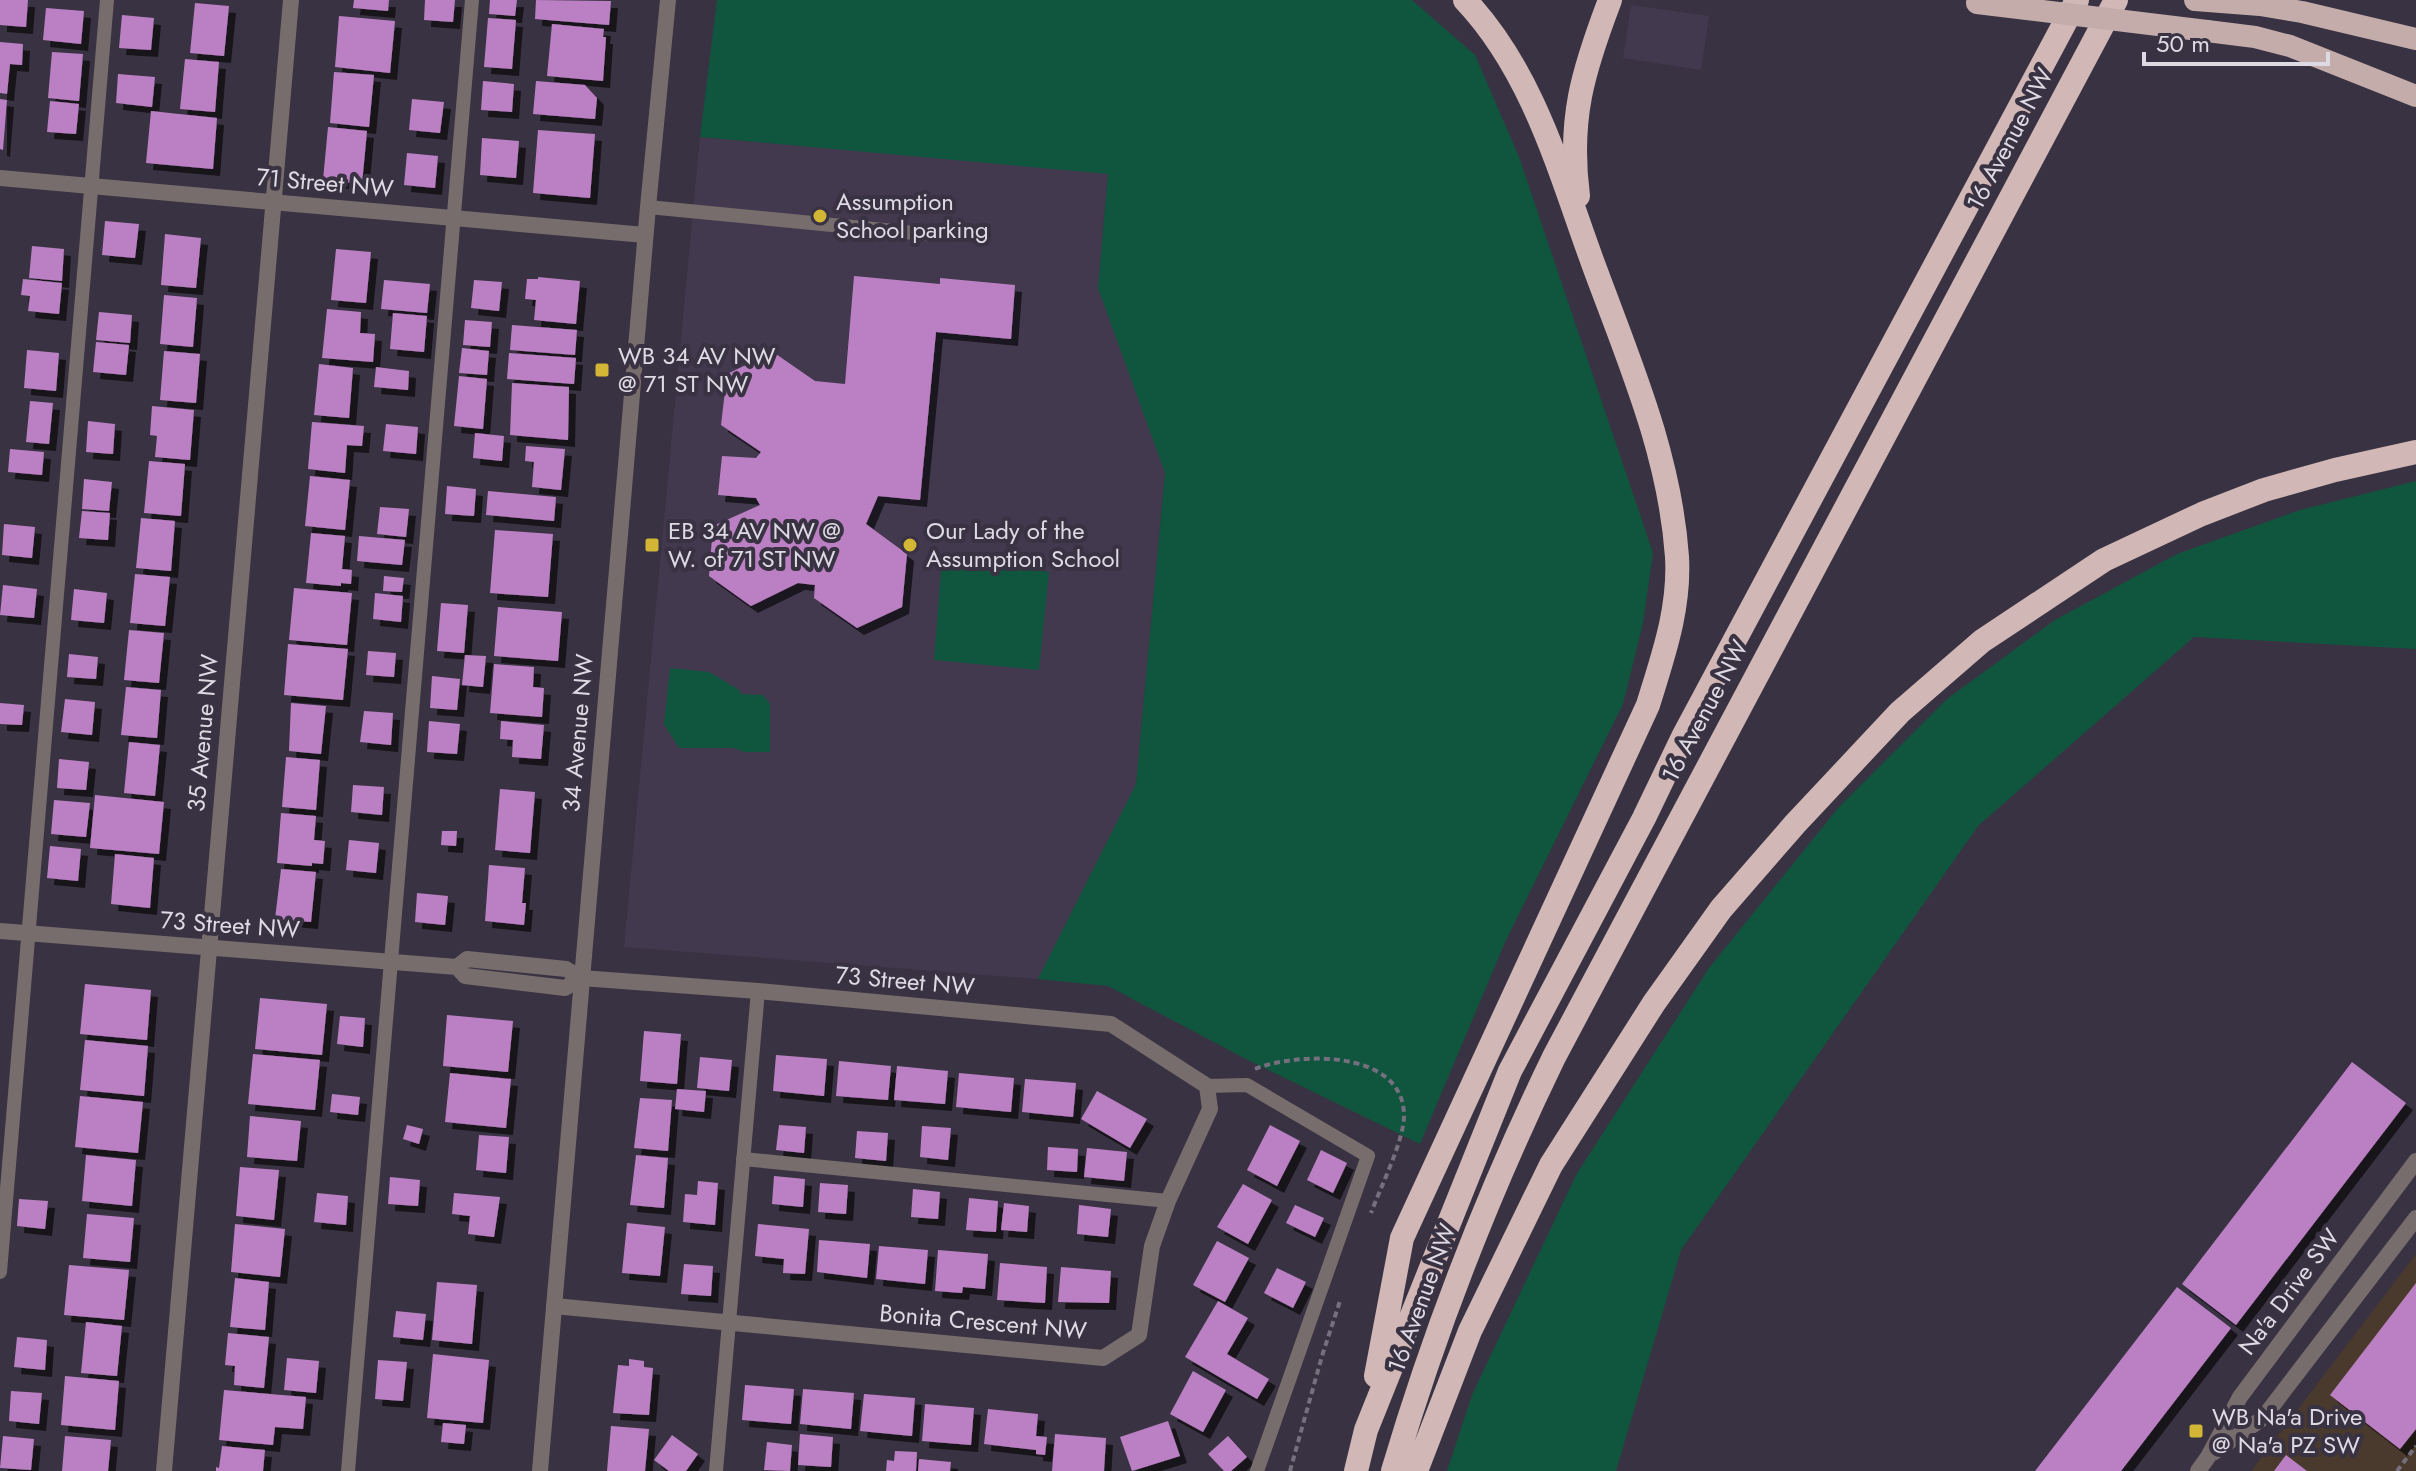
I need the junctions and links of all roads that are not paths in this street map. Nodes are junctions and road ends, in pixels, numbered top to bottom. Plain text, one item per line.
1 (107, 0) edge
2 (291, 0) edge
3 (472, 0) edge
4 (668, 0) edge
5 (1465, 0) edge
6 (1610, 0) edge
7 (2070, 0) edge
8 (2077, 0) edge
9 (2119, 0) edge
10 (2195, 0) edge
11 (1969, 1) edge
12 (2416, 39) edge
13 (2051, 48) junction
14 (2362, 75) junction
15 (2416, 96) edge
16 (2416, 107) edge
17 (0, 178) edge
18 (89, 187) junction
19 (273, 202) junction
20 (648, 207) junction
21 (454, 218) junction
22 (645, 235) junction
23 (935, 235) dead end
24 (1616, 325) junction
25 (2416, 452) edge
26 (0, 931) edge
27 (30, 933) junction
28 (208, 948) junction
29 (391, 961) junction
30 (581, 978) junction
31 (758, 991) junction
32 (1207, 1086) junction
33 (743, 1159) junction
34 (2416, 1161) edge
35 (1168, 1201) junction
36 (2416, 1218) edge
37 (0, 1272) edge
38 (554, 1306) junction
39 (728, 1322) junction
40 (1366, 1430) junction
41 (2208, 1457) junction
42 (164, 1471) edge
43 (348, 1471) edge
44 (540, 1471) edge
45 (716, 1471) edge
46 (1257, 1471) edge
47 (1356, 1471) edge
48 (1393, 1471) edge
49 (1416, 1471) edge
50 (2198, 1471) edge

1 - 18 lane
2 - 19 street, 35 Avenue NW
3 - 21 lane
4 - 20 street, 34 Avenue NW
5 - 24 highway
6 - 24 highway
7 - 13 highway
8 - 13 highway, 16 Avenue NW
9 - 48 highway, 16 Avenue NW
10 - 12 highway
11 - 14 highway, bridge
13 - 40 highway, 16 Avenue NW
14 - 15 highway
14 - 16 highway
17 - 18 street, 71 Street NW
18 - 19 street, 71 Street NW
18 - 27 lane
19 - 21 street, 71 Street NW
19 - 28 street, 35 Avenue NW
20 - 22 street, 34 Avenue NW
20 - 23 lane
21 - 22 street, 71 Street NW
21 - 29 lane
22 - 30 street, 34 Avenue NW
24 - 40 highway
25 - 49 highway
26 - 27 street, 73 Street NW
27 - 28 street, 73 Street NW
27 - 37 lane
28 - 29 street, 73 Street NW
28 - 42 street, 35 Avenue NW
29 - 30 street, 73 Street NW
29 - 43 lane
30 - 31 street, 73 Street NW
30 - 38 street, 34 Avenue NW
31 - 32 street, 73 Street NW
31 - 33 lane
32 - 35 street, Bonita Crescent NW
32 - 46 lane
33 - 35 lane
33 - 39 lane
34 - 41 street, Na'a Drive SW
35 - 39 street, Bonita Crescent NW
36 - 41 street, Na'a Drive SW
38 - 39 street, Bonita Crescent NW
38 - 44 street, 34 Avenue NW
39 - 45 lane
40 - 47 highway, 16 Avenue NW
41 - 50 street, Na'a Drive SW

